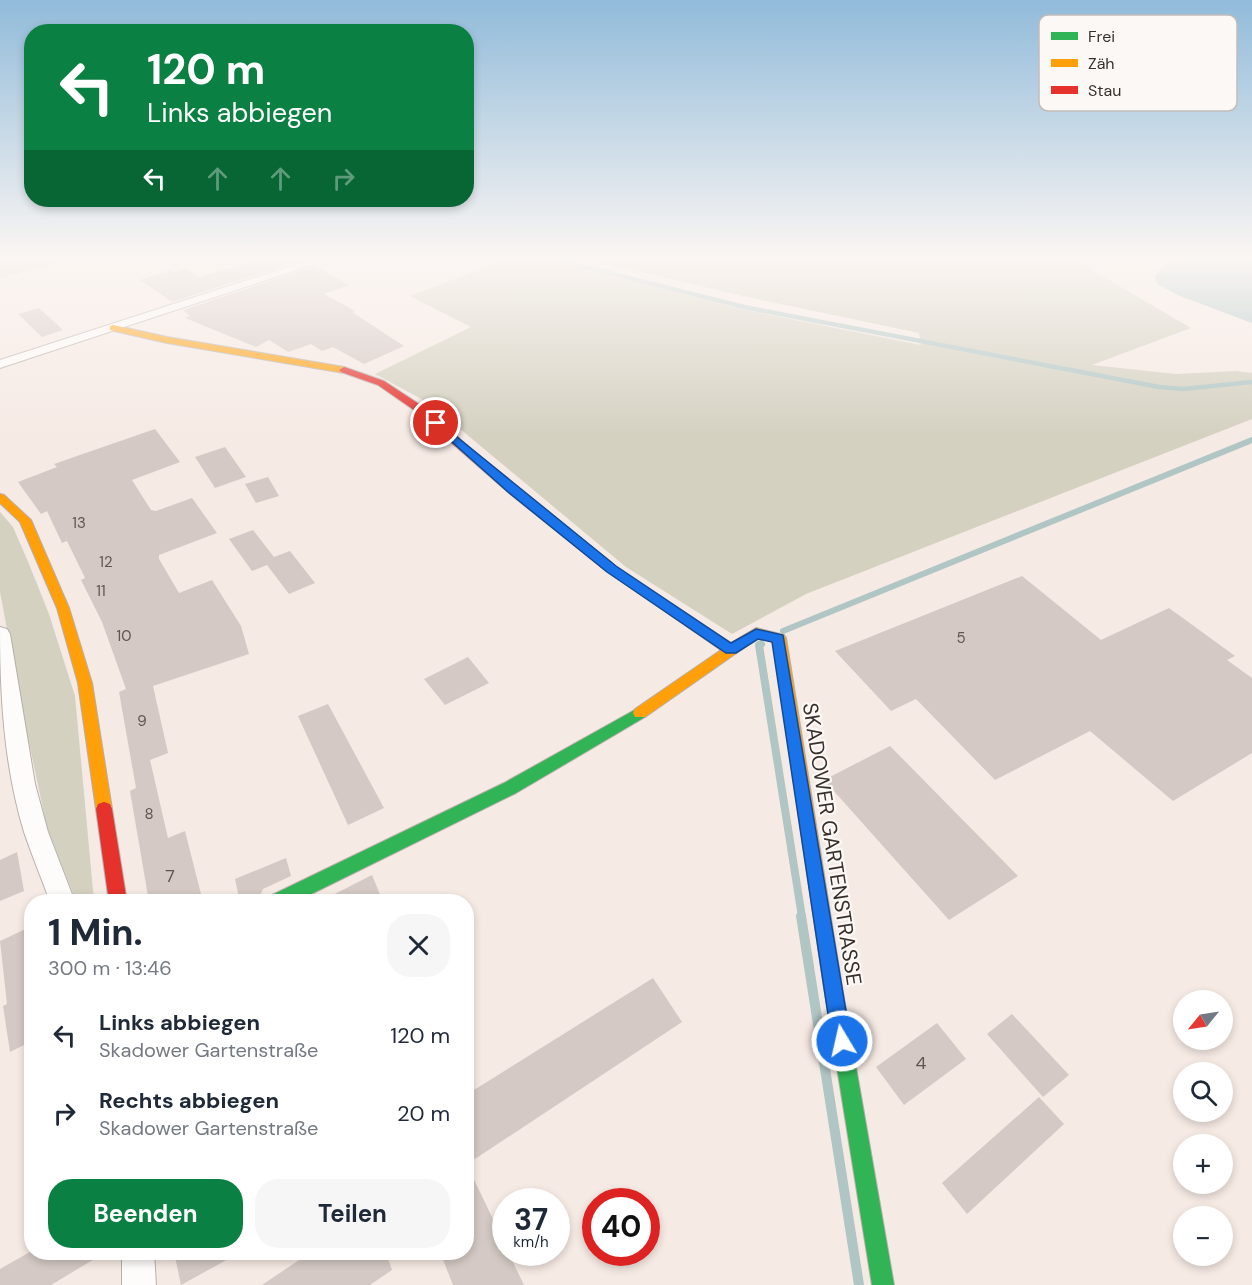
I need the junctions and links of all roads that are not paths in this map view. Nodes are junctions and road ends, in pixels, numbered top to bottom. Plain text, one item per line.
1 (150, 316) edge
2 (113, 328) junction
3 (0, 364) edge
4 (0, 497) edge
5 (0, 634) edge
6 (731, 650) junction
7 (60, 894) edge
8 (117, 894) edge
9 (293, 894) edge
10 (138, 1260) edge
11 (139, 1285) edge
12 (883, 1285) edge

1 - 2 street
2 - 3 street
2 - 6 street
4 - 8 street
5 - 7 street
6 - 9 street, SKADOWER GARTENSTRASSE
6 - 12 street, SKADOWER GARTENSTRASSE
10 - 11 street

